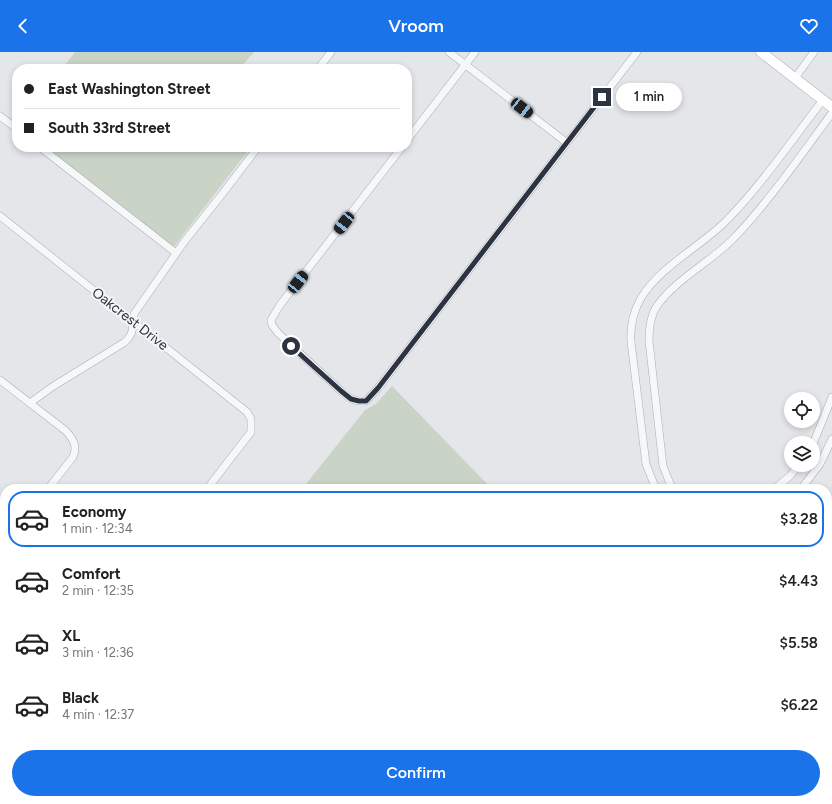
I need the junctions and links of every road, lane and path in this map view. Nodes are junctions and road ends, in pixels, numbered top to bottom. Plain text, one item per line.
1 (331, 52) edge
2 (449, 52) edge
3 (475, 52) edge
4 (637, 52) edge
5 (761, 52) edge
6 (814, 52) edge
7 (322, 64) edge
8 (465, 65) junction
9 (795, 78) junction
10 (823, 100) junction
11 (832, 107) edge
12 (832, 113) edge
13 (0, 116) edge
14 (12, 125) edge
15 (412, 134) edge
16 (567, 143) junction
17 (46, 152) edge
18 (254, 152) edge
19 (398, 152) edge
20 (0, 216) edge
21 (176, 253) junction
22 (132, 322) junction
23 (0, 380) edge
24 (832, 397) edge
25 (30, 403) junction
26 (816, 436) edge
27 (832, 439) edge
28 (793, 472) edge
29 (52, 484) edge
30 (211, 484) edge
31 (654, 484) edge
32 (670, 484) edge
33 (780, 484) edge
34 (805, 484) edge

1 - 7 street
2 - 8 street
3 - 8 street
4 - 16 street
5 - 9 street
6 - 9 street
8 - 15 street
8 - 16 street
9 - 10 street
10 - 11 street
10 - 31 street
12 - 32 street
13 - 14 street
16 - 19 street
17 - 21 street
18 - 21 street
20 - 22 street, Oakcrest Drive
21 - 22 street
22 - 25 street
22 - 30 street, Oakcrest Drive
23 - 25 street
24 - 26 street
25 - 29 street
27 - 34 street
28 - 33 street

